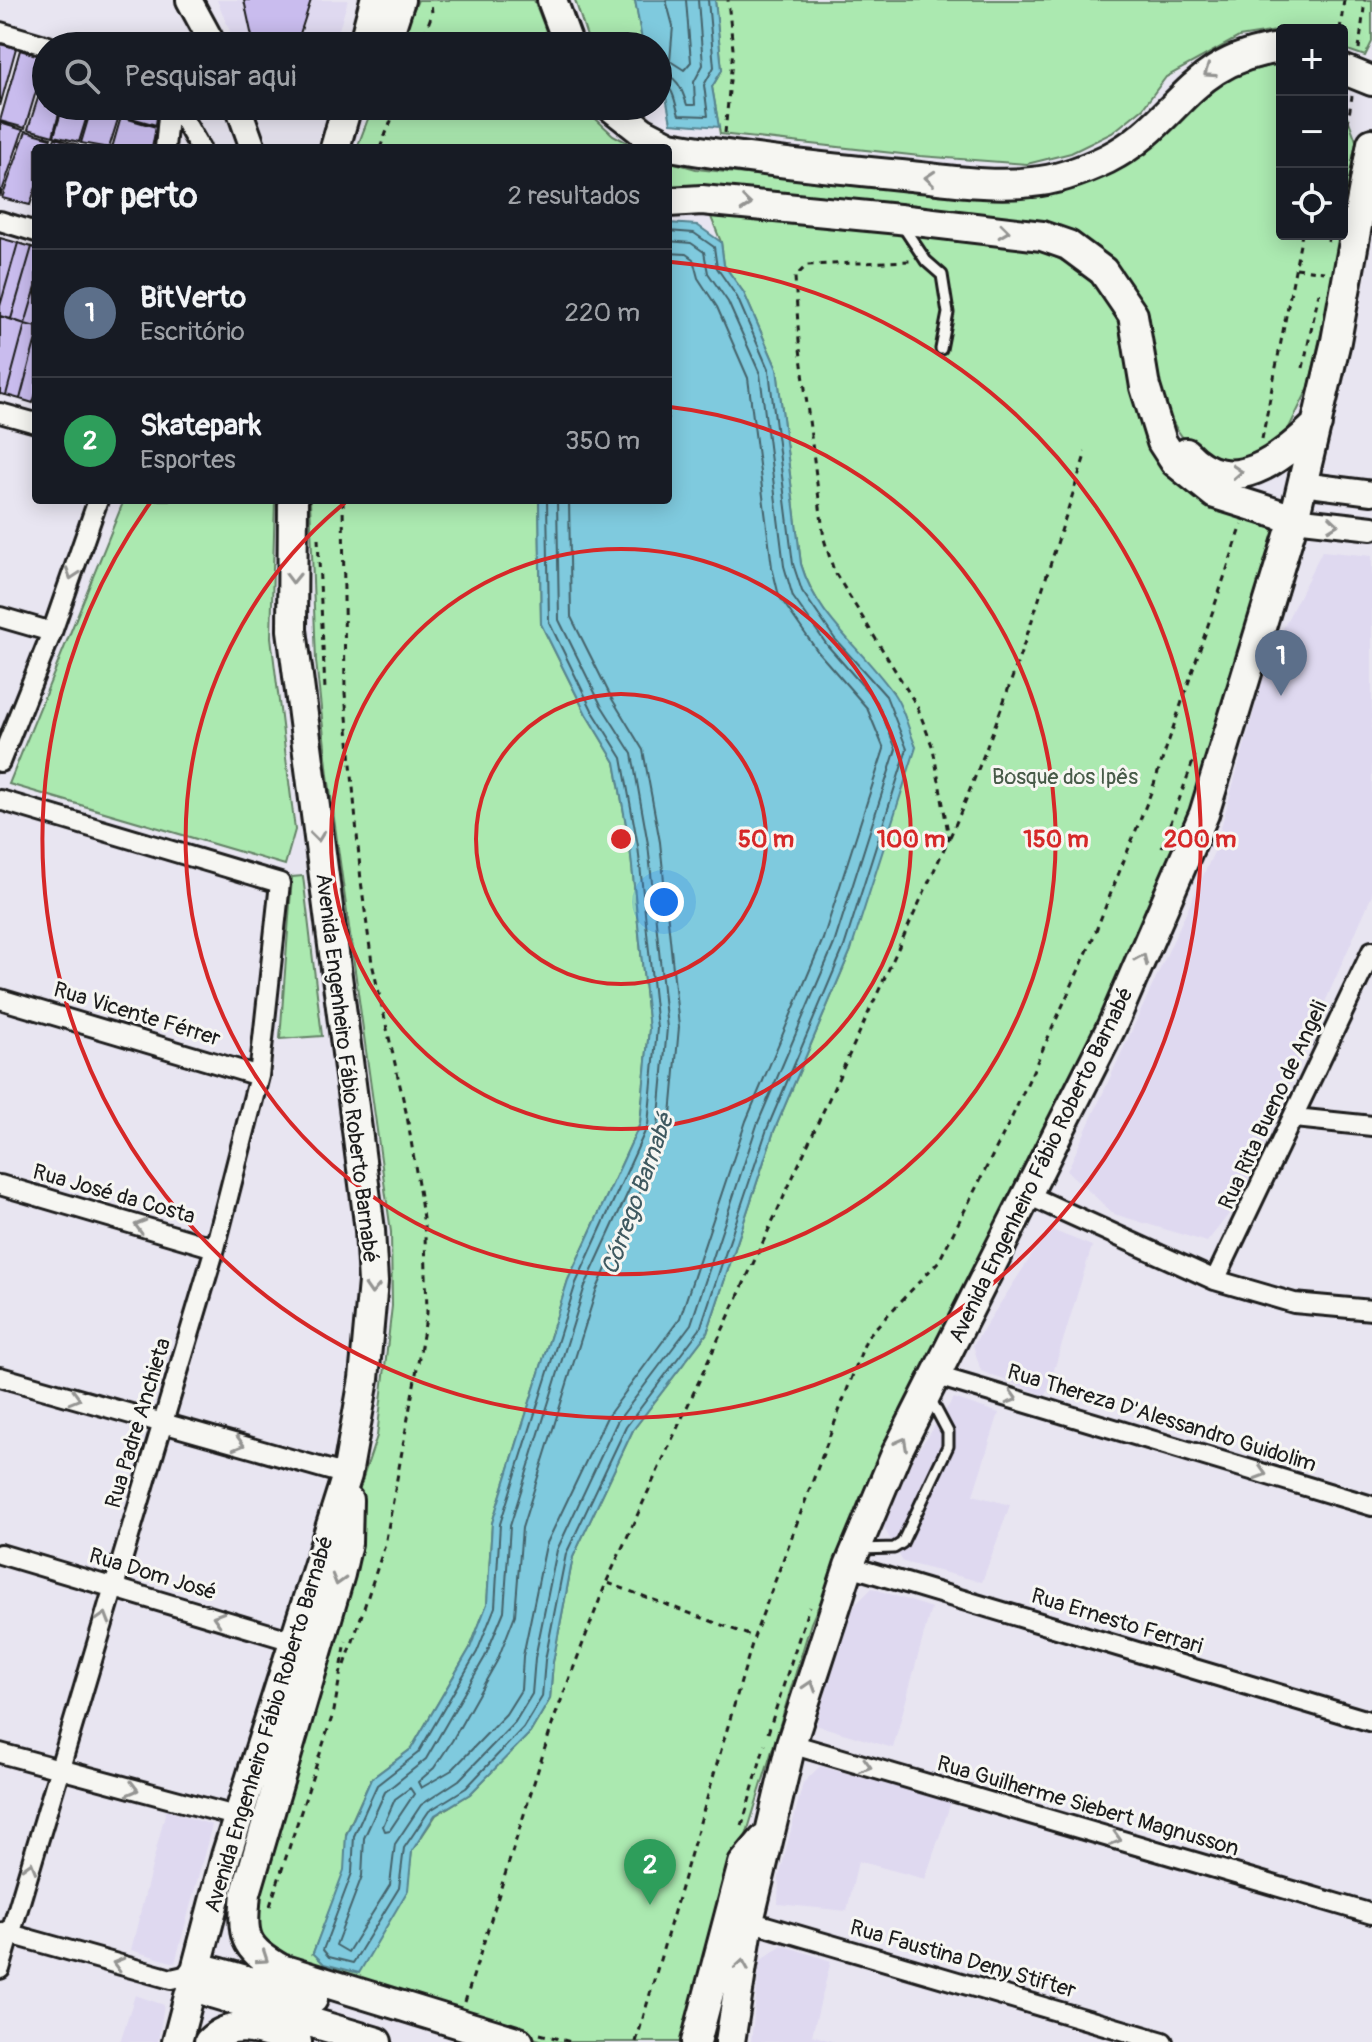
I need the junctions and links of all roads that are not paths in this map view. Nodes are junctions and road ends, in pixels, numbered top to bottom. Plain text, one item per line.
1 (189, 0) edge
2 (375, 0) edge
3 (400, 0) edge
4 (552, 0) edge
5 (0, 32) edge
6 (207, 32) edge
7 (367, 32) edge
8 (390, 32) edge
9 (564, 32) edge
10 (32, 41) edge
11 (1276, 49) edge
12 (1350, 62) edge
13 (1372, 81) edge
14 (168, 120) edge
15 (184, 120) edge
16 (243, 120) edge
17 (343, 120) edge
18 (628, 120) edge
19 (1372, 143) edge
20 (165, 144) edge
21 (198, 144) edge
22 (252, 144) edge
23 (336, 144) edge
24 (666, 144) edge
25 (672, 146) edge
26 (672, 202) edge
27 (899, 219) junction
28 (0, 221) edge
29 (32, 231) edge
30 (941, 349) dead end
31 (0, 413) edge
32 (1154, 416) junction
33 (32, 422) edge
34 (1317, 424) junction
35 (1302, 484) junction
36 (1372, 493) edge
37 (97, 504) edge
38 (293, 504) edge
39 (1282, 516) junction
40 (1372, 528) edge
41 (0, 617) edge
42 (52, 632) junction
43 (0, 762) edge
44 (0, 800) edge
45 (1372, 951) edge
46 (0, 999) edge
47 (259, 1076) junction
48 (1295, 1118) junction
49 (1372, 1126) edge
50 (0, 1185) edge
51 (1028, 1195) junction
52 (215, 1248) junction
53 (1215, 1280) junction
54 (1372, 1310) edge
55 (0, 1377) edge
56 (933, 1385) junction
57 (164, 1423) junction
58 (347, 1475) junction
59 (1372, 1506) edge
60 (0, 1554) edge
61 (854, 1558) junction
62 (113, 1586) junction
63 (293, 1641) junction
64 (1372, 1722) edge
65 (791, 1744) junction
66 (0, 1753) edge
67 (58, 1769) junction
68 (239, 1817) junction
69 (769, 1833) junction
70 (250, 1878) junction
71 (1372, 1914) edge
72 (749, 1921) junction
73 (6, 1932) edge
74 (0, 1969) edge
75 (193, 1974) junction
76 (523, 2036) edge
77 (177, 2042) edge
78 (209, 2042) edge
79 (297, 2042) edge
80 (377, 2042) edge
81 (455, 2042) edge
82 (696, 2042) edge
83 (730, 2042) edge
84 (1163, 2042) edge

1 - 6 main road
2 - 7 main road
3 - 8 main road
4 - 9 main road
5 - 10 street
11 -> 25 main road
12 - 13 main road
14 - 20 street
15 - 21 street
16 - 22 main road
17 - 23 main road
24 -> 18 main road
19 - 34 main road, Avenida Engenheiro Fábio Roberto Barnabé
26 -> 27 main road
27 - 30 lane
27 -> 32 main road
28 - 29 street
31 - 33 street
32 -> 34 main road
32 - 39 main road
34 - 35 main road, Avenida Engenheiro Fábio Roberto Barnabé
35 - 36 street
35 - 39 main road, Avenida Engenheiro Fábio Roberto Barnabé
37 -> 42 street
38 -> 58 main road, Avenida Engenheiro Fábio Roberto Barnabé
39 -> 40 street
51 -> 39 main road, Avenida Engenheiro Fábio Roberto Barnabé
41 - 42 street
42 - 43 street
44 - 47 street, Rua Padre Anchieta
45 - 48 street, Rua Rita Bueno de Angeli
46 - 47 street, Rua Vicente Férrer
47 - 52 street, Rua Padre Anchieta
48 - 49 street
48 - 53 street, Rua Rita Bueno de Angeli
52 -> 50 street, Rua José da Costa
51 - 53 street
51 - 56 main road, Avenida Engenheiro Fábio Roberto Barnabé
52 - 57 street, Rua Padre Anchieta
53 - 54 street
55 -> 57 street
56 -> 59 street, Rua Thereza D'Alessandro Guidolim
61 -> 56 main road, Avenida Engenheiro Fábio Roberto Barnabé
56 - 61 lane
57 -> 58 street
57 - 62 street, Rua Padre Anchieta
58 - 63 main road, Avenida Engenheiro Fábio Roberto Barnabé
58 -> 70 main road
60 - 62 street, Rua Dom José
61 - 64 street, Rua Ernesto Ferrari
65 -> 61 main road, Avenida Engenheiro Fábio Roberto Barnabé
63 -> 62 street, Rua Dom José
67 -> 62 street, Rua Padre Anchieta
63 - 68 main road, Avenida Engenheiro Fábio Roberto Barnabé
65 - 69 main road, Avenida Engenheiro Fábio Roberto Barnabé
65 -> 71 street, Rua Guilherme Siebert Magnusson
66 - 67 street
67 -> 68 street
73 -> 67 street, Rua Padre Anchieta
68 - 70 main road
68 - 75 main road, Avenida Engenheiro Fábio Roberto Barnabé
69 - 72 main road, Avenida Engenheiro Fábio Roberto Barnabé
69 - 82 main road
70 -> 76 main road
83 -> 72 main road, Avenida Engenheiro Fábio Roberto Barnabé
72 - 84 street, Rua Faustina Deny Stifter
73 - 74 street, Rua Padre Anchieta
75 -> 73 street
75 - 77 main road, Avenida Engenheiro Fábio Roberto Barnabé
75 - 80 main road
75 - 81 main road
78 - 79 main road

